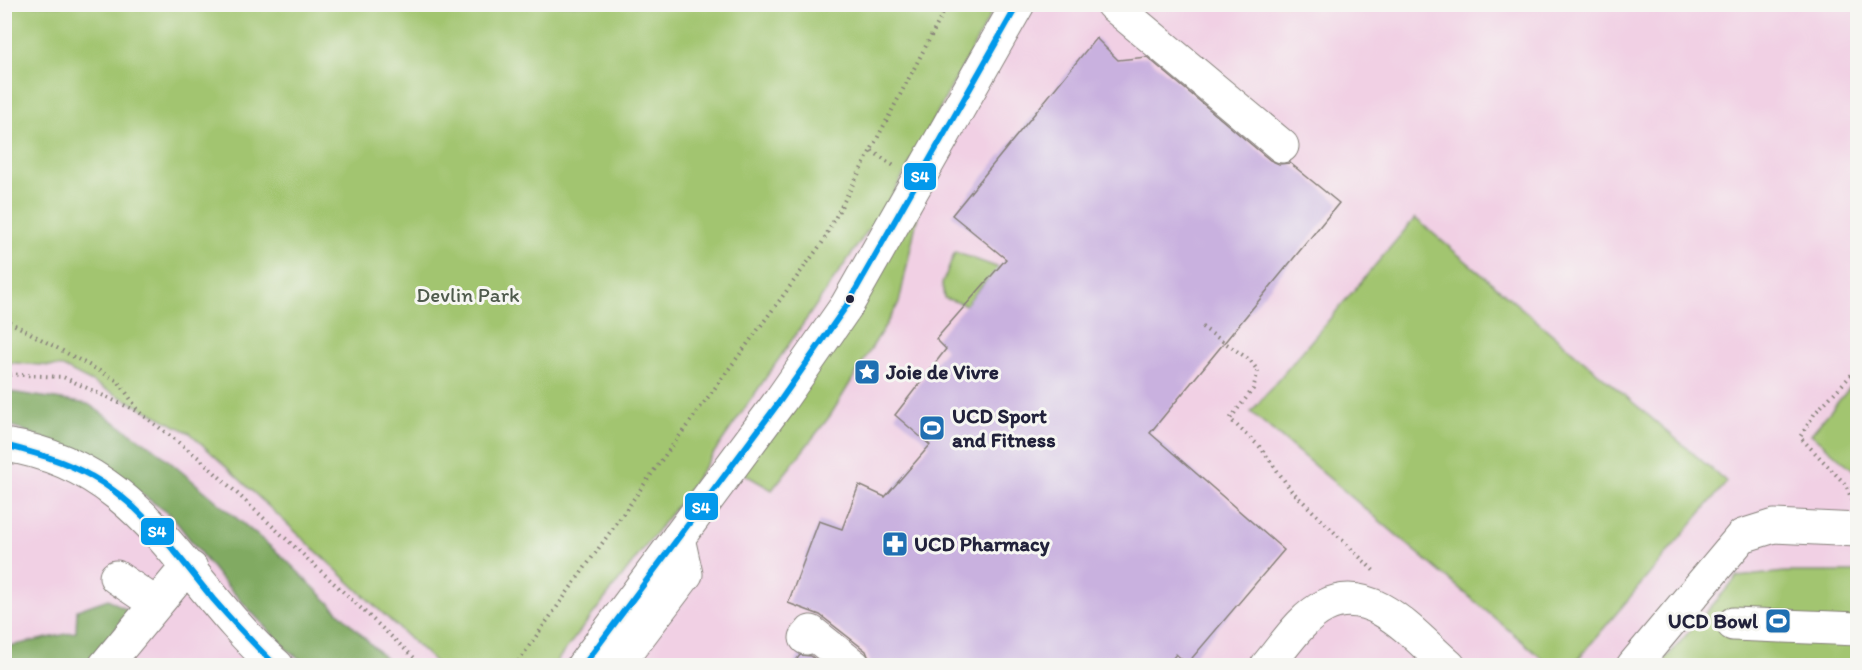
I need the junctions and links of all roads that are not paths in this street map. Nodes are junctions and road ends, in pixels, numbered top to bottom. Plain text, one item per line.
1 (1018, 4) edge
2 (1112, 4) edge
3 (1282, 146) dead end
4 (4, 445) edge
5 (1856, 518) edge
6 (678, 538) junction
7 (191, 568) junction
8 (116, 577) dead end
9 (156, 604) junction
10 (1733, 624) dead end
11 (1857, 628) edge
12 (806, 638) dead end
13 (1458, 659) edge
14 (105, 666) edge
15 (277, 666) edge
16 (583, 666) edge
17 (616, 666) edge
18 (854, 666) edge
19 (1267, 666) edge
20 (1633, 666) edge

1 - 6 street
2 - 3 street
4 - 7 street
5 - 20 street
6 - 16 street
6 - 17 street
7 - 9 street
7 - 15 street
8 - 9 street
9 - 14 street
10 - 11 street
12 - 18 street
13 - 19 street

